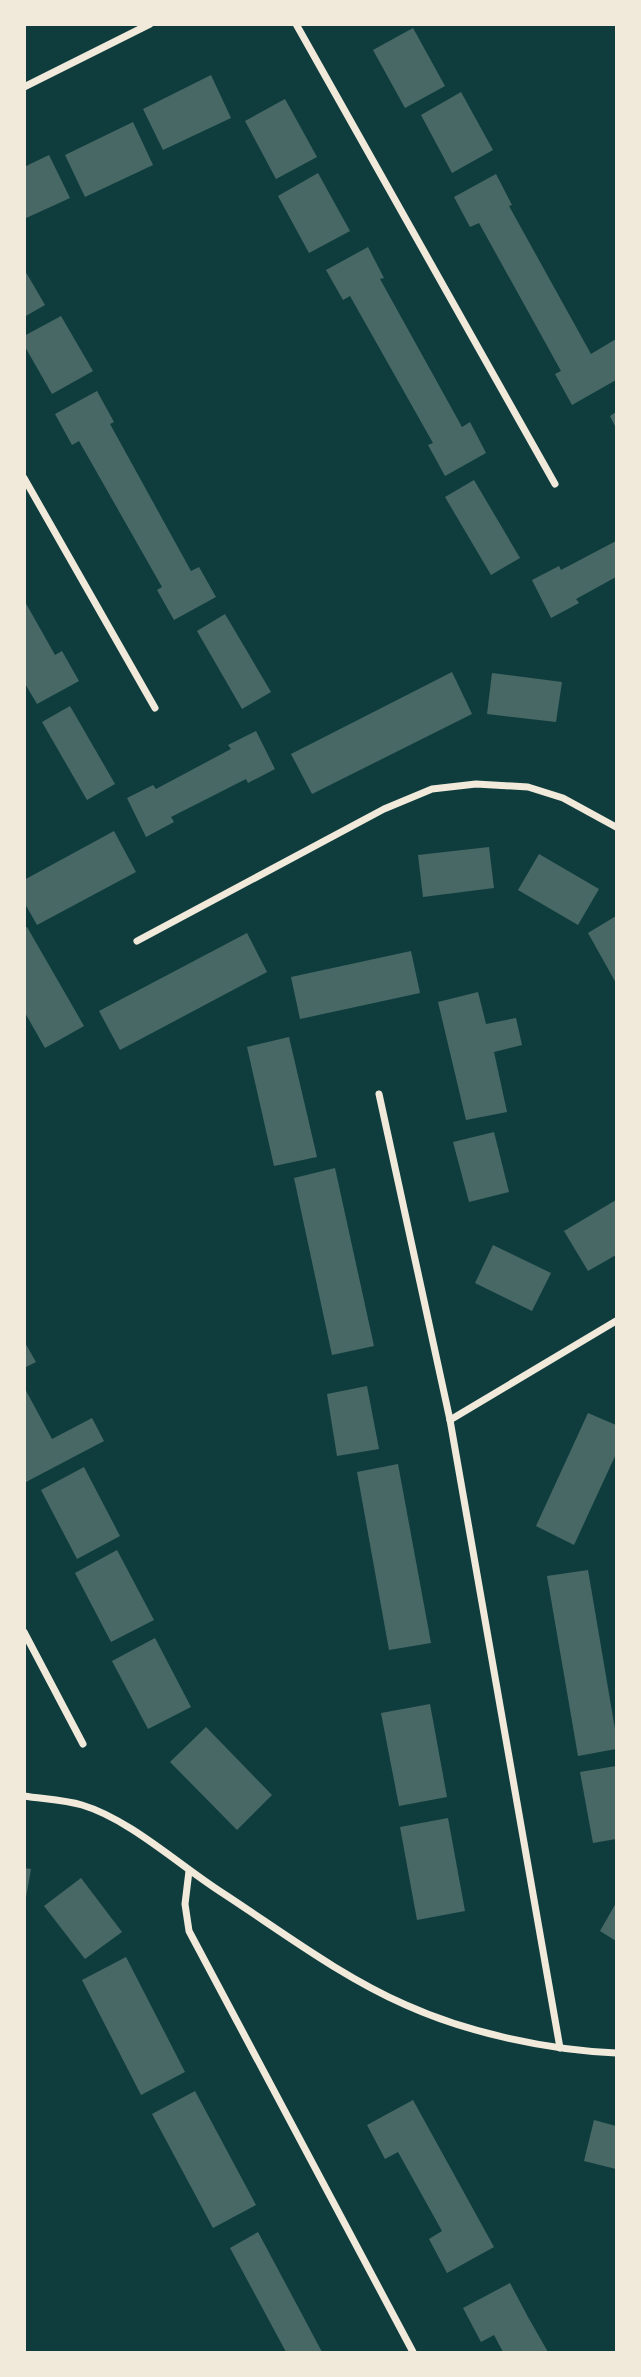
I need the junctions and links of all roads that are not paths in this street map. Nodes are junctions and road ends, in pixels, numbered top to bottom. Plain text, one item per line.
1 (150, 24) edge
2 (296, 24) edge
3 (24, 86) edge
4 (24, 478) edge
5 (555, 484) dead end
6 (155, 708) dead end
7 (617, 828) edge
8 (137, 941) dead end
9 (379, 1094) dead end
10 (617, 1321) edge
11 (450, 1420) junction
12 (24, 1632) edge
13 (83, 1744) dead end
14 (24, 1796) edge
15 (189, 1871) junction
16 (559, 2048) junction
17 (617, 2053) edge
18 (413, 2353) edge

1 - 3 street
2 - 5 street
4 - 6 street
7 - 8 street
9 - 11 street
10 - 11 street
11 - 16 street
12 - 13 street
14 - 15 street
15 - 16 street
15 - 18 street
16 - 17 street

